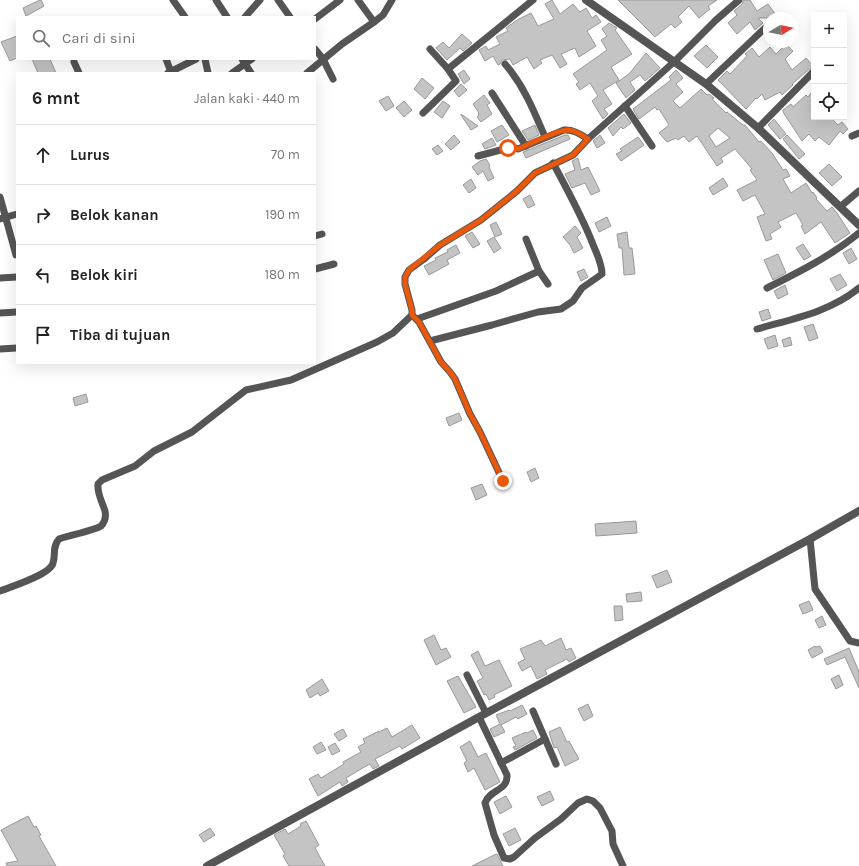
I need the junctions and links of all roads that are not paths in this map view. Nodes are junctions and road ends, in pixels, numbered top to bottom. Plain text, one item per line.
1 (173, 0) edge
2 (216, 0) edge
3 (340, 0) edge
4 (358, 0) edge
5 (392, 0) edge
6 (533, 0) edge
7 (586, 0) edge
8 (739, 0) edge
9 (258, 1) edge
10 (279, 1) edge
11 (184, 16) edge
12 (226, 16) edge
13 (246, 16) edge
14 (289, 16) edge
15 (316, 18) edge
16 (374, 22) junction
17 (763, 30) edge
18 (430, 49) dead end
19 (316, 50) edge
20 (323, 59) junction
21 (167, 60) edge
22 (194, 60) edge
23 (205, 60) edge
24 (675, 61) junction
25 (74, 62) dead end
26 (243, 62) edge
27 (505, 64) dead end
28 (448, 69) junction
29 (78, 72) edge
30 (173, 72) edge
31 (208, 72) edge
32 (233, 72) edge
33 (250, 72) edge
34 (308, 72) edge
35 (811, 74) edge
36 (333, 79) dead end
37 (706, 84) junction
38 (492, 93) dead end
39 (624, 106) junction
40 (423, 113) dead end
41 (758, 128) junction
42 (545, 137) junction
43 (588, 139) junction
44 (526, 146) junction
45 (652, 146) dead end
46 (478, 156) dead end
47 (553, 164) junction
48 (859, 191) edge
49 (0, 197) edge
50 (840, 207) junction
51 (16, 214) edge
52 (3, 218) edge
53 (859, 225) edge
54 (859, 233) edge
55 (526, 239) dead end
56 (16, 255) dead end
57 (334, 264) dead end
58 (316, 269) edge
59 (539, 271) junction
60 (16, 276) edge
61 (0, 278) edge
62 (548, 284) dead end
63 (767, 288) dead end
64 (859, 288) edge
65 (16, 312) edge
66 (0, 313) edge
67 (415, 317) junction
68 (757, 329) dead end
69 (430, 341) junction
70 (16, 348) edge
71 (0, 349) edge
72 (503, 481) dead end
73 (859, 510) edge
74 (810, 539) junction
75 (0, 591) edge
76 (859, 643) edge
77 (467, 675) dead end
78 (533, 711) dead end
79 (483, 715) junction
80 (545, 740) junction
81 (501, 763) junction
82 (556, 764) dead end
83 (207, 866) edge
84 (623, 866) edge

1 - 11 street
2 - 12 street
3 - 15 street
4 - 16 street
5 - 16 street
6 - 28 street
7 - 24 street
8 - 24 street
9 - 13 street
10 - 14 street
16 - 20 street
17 - 37 street
18 - 28 street
19 - 20 street
20 - 34 street
20 - 36 street
21 - 30 street
22 - 30 street
23 - 31 street
24 - 37 street
24 - 39 street
25 - 29 street
26 - 32 street
26 - 33 street
27 - 42 street
28 - 40 street
35 - 41 street
37 - 41 street
38 - 44 street
39 - 43 street
39 - 45 street
41 - 50 street
42 - 43 street
42 - 44 street
43 - 47 street
44 - 46 street
47 - 67 street
47 - 69 street
48 - 50 street
49 - 52 street
50 - 53 street
51 - 52 street
52 - 56 street
54 - 63 street
55 - 59 street
57 - 58 street
59 - 62 street
59 - 67 street
60 - 61 street
64 - 68 street
65 - 66 street
67 - 69 street
67 - 75 street
69 - 72 street
70 - 71 street
73 - 74 street
74 - 76 street
74 - 79 street
77 - 79 street
78 - 80 street
79 - 81 street
79 - 83 street
80 - 81 street
80 - 82 street
81 - 84 street

